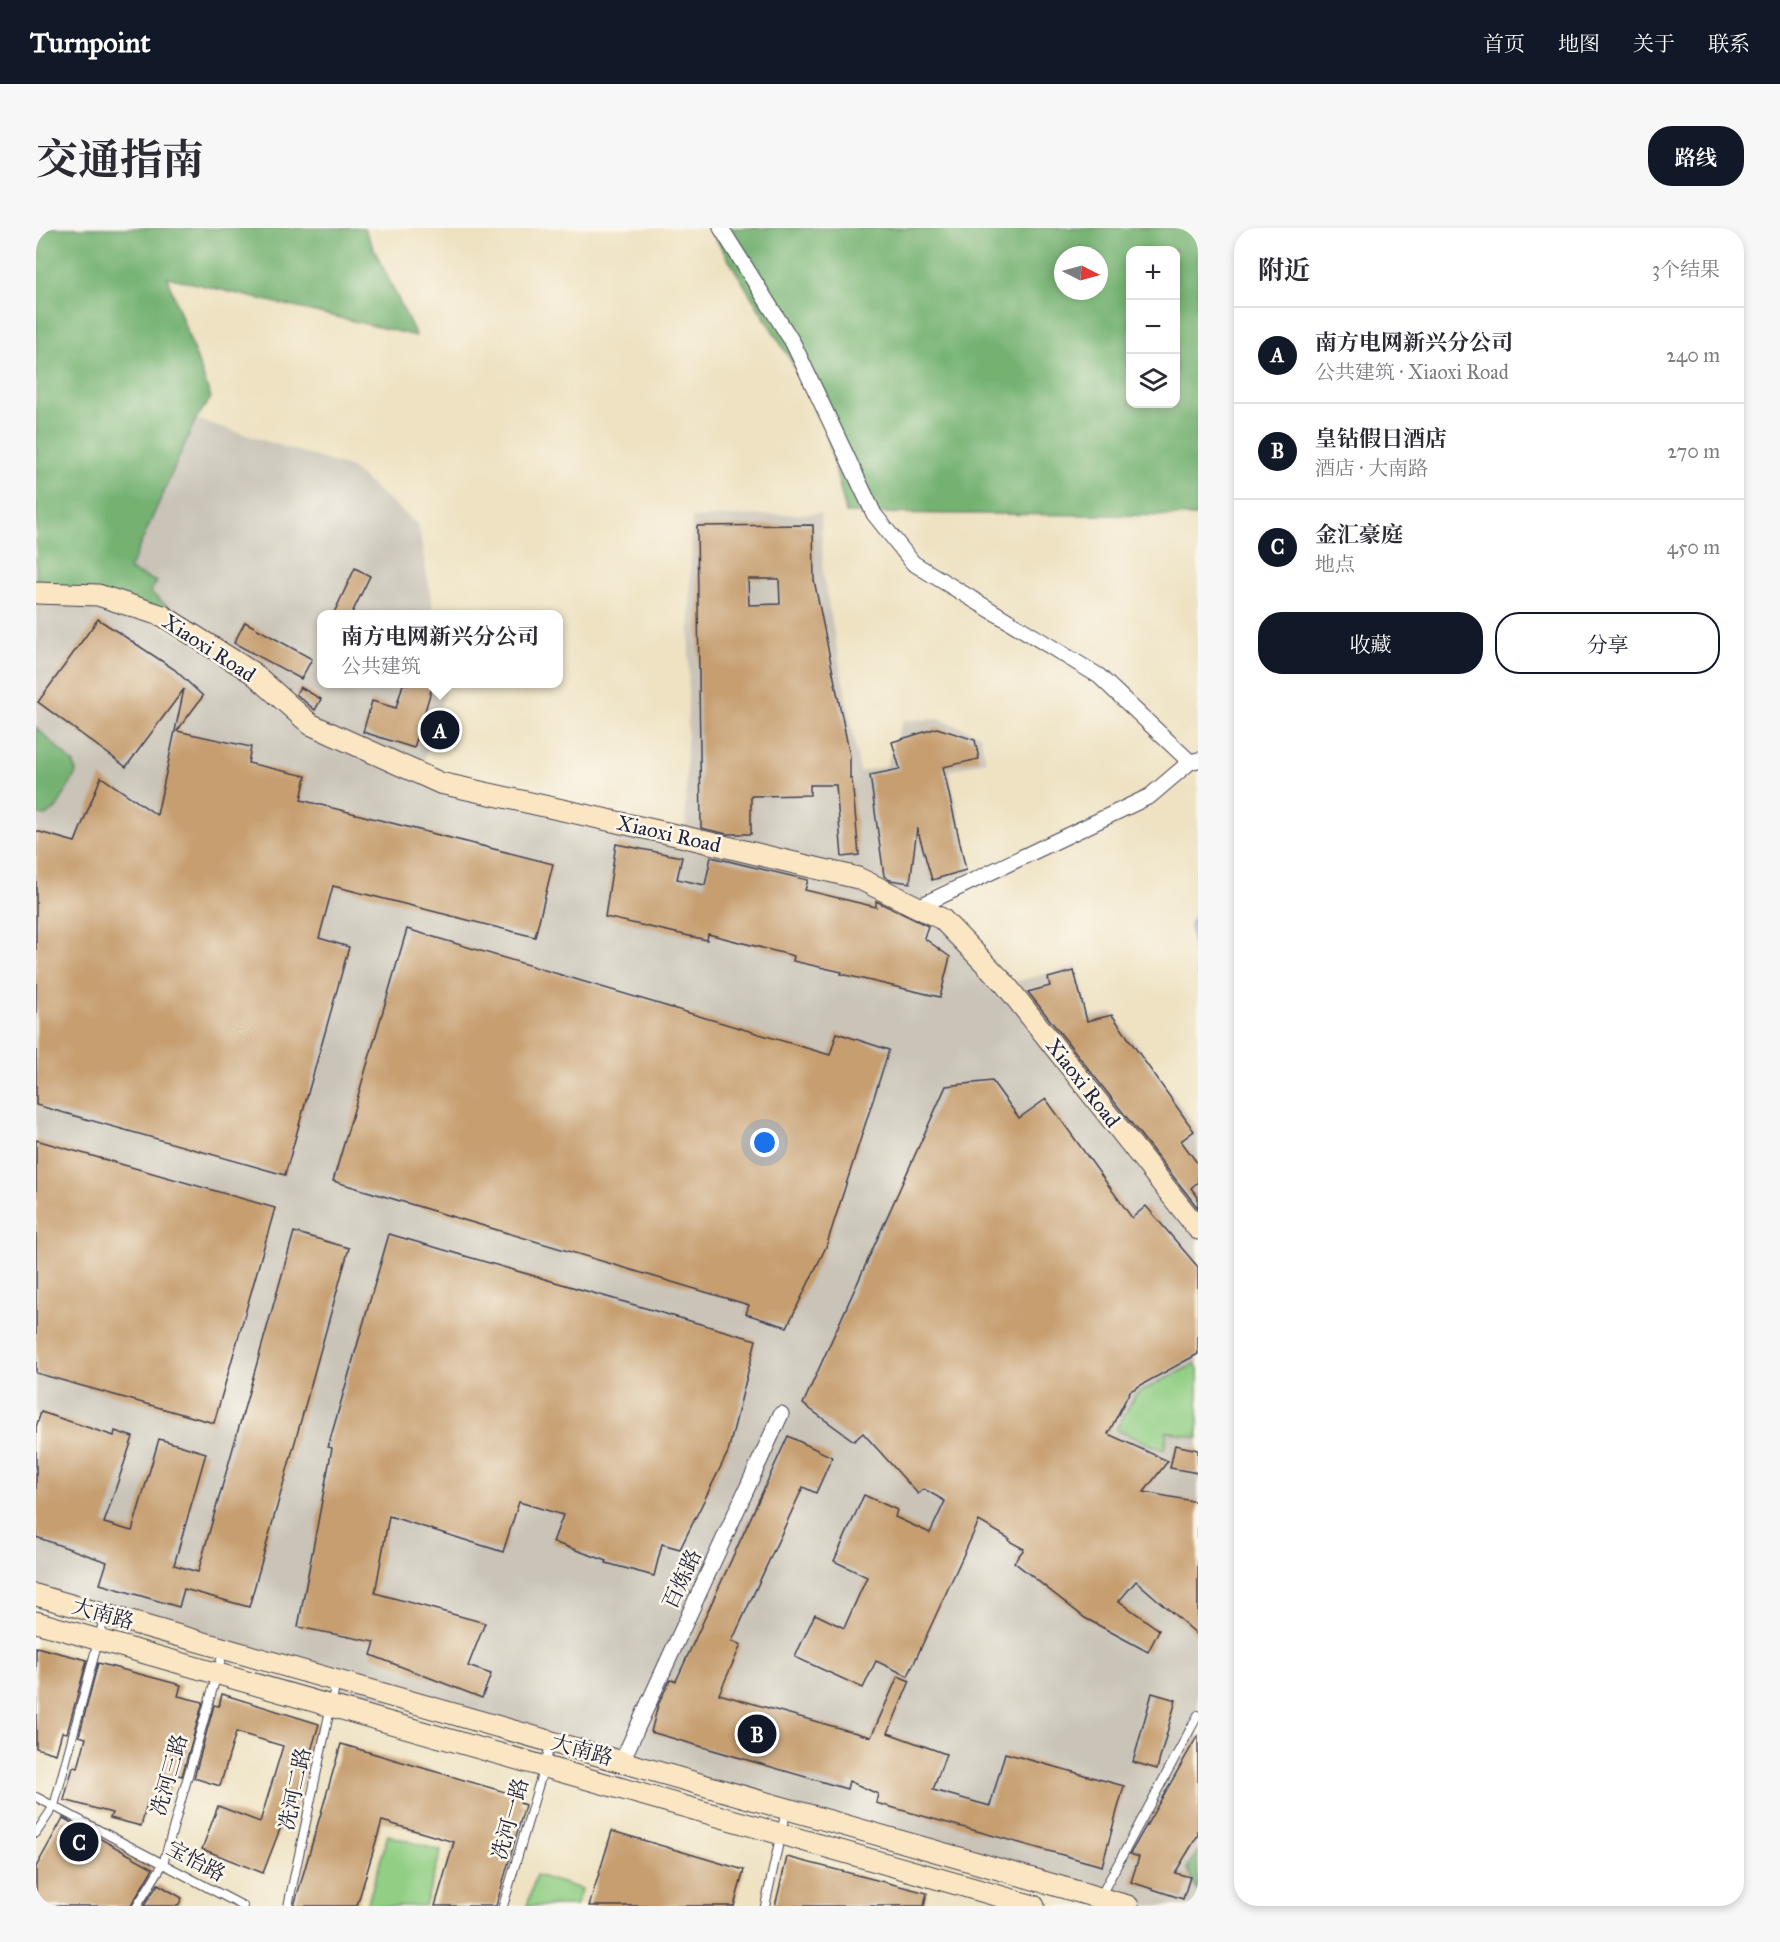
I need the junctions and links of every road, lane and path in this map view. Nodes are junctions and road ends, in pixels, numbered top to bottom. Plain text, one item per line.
1 (722, 228) edge
2 (36, 593) edge
3 (1194, 761) edge
4 (918, 907) junction
5 (1198, 1229) edge
6 (781, 1414) dead end
7 (36, 1595) edge
8 (105, 1614) junction
9 (36, 1622) edge
10 (98, 1640) junction
11 (224, 1648) junction
12 (217, 1673) junction
13 (337, 1680) junction
14 (331, 1706) junction
15 (1198, 1715) edge
16 (551, 1741) junction
17 (622, 1761) junction
18 (544, 1766) junction
19 (36, 1797) edge
20 (54, 1806) junction
21 (786, 1809) junction
22 (36, 1833) edge
23 (781, 1834) junction
24 (163, 1864) junction
25 (1099, 1898) junction
26 (137, 1906) edge
27 (243, 1906) edge
28 (288, 1906) edge
29 (503, 1906) edge
30 (765, 1906) edge
31 (1034, 1906) edge
32 (1128, 1906) edge

1 - 3 street
2 - 4 street, Xiaoxi Road
3 - 4 street
4 - 5 street, Xiaoxi Road
6 - 17 street, 百炼路
7 - 8 street, 大南路
8 - 10 lane
8 - 11 street, 大南路
9 - 10 street, 大南路
10 - 12 street, 大南路
10 - 20 lane
11 - 12 lane, 冼河三路
11 - 13 street, 大南路
12 - 14 street, 大南路
12 - 24 lane, 冼河三路
13 - 14 lane, 冼河二路
13 - 16 street, 大南路
14 - 18 street, 大南路
14 - 28 lane, 冼河二路
15 - 25 lane
16 - 17 street, 大南路
16 - 18 lane, 冼河一路
17 - 21 street, 大南路
18 - 23 street, 大南路
18 - 29 lane, 冼河一路
19 - 20 lane, 宝怡路
20 - 22 lane
20 - 24 lane, 宝怡路
21 - 23 lane
21 - 25 street, 大南路
23 - 30 lane
23 - 31 street, 大南路
24 - 26 lane, 冼河三路
24 - 27 lane, 宝怡路
25 - 32 street, 大南路

